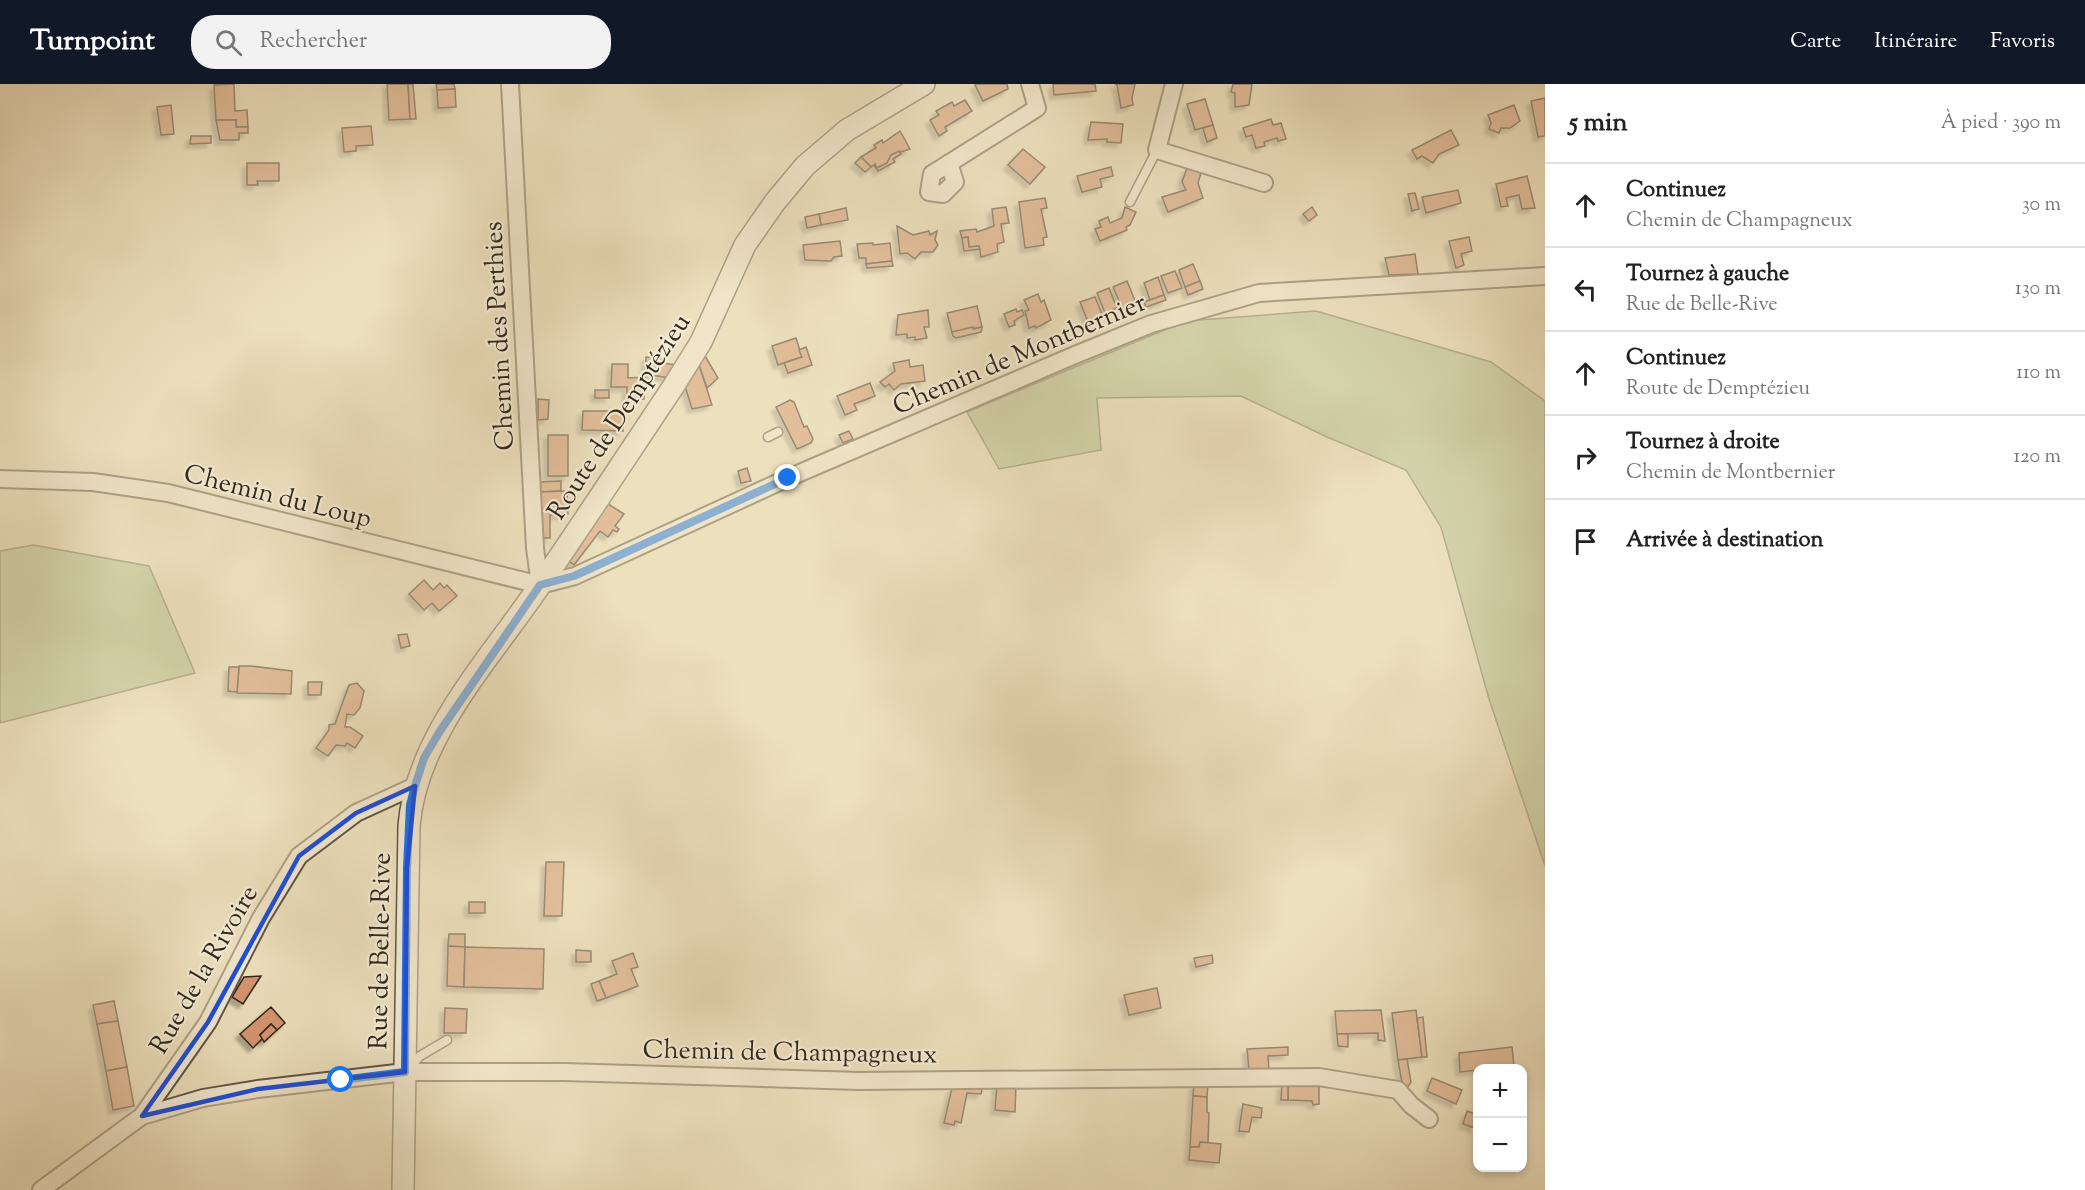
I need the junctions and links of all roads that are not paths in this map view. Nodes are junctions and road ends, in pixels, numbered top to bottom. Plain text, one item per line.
1 (510, 84) edge
2 (924, 84) edge
3 (1030, 84) edge
4 (1174, 84) edge
5 (1157, 150) junction
6 (949, 163) dead end
7 (1264, 183) dead end
8 (1130, 202) dead end
9 (1545, 276) edge
10 (778, 432) dead end
11 (768, 436) dead end
12 (0, 478) edge
13 (540, 585) junction
14 (415, 786) junction
15 (447, 1040) dead end
16 (405, 1072) junction
17 (142, 1116) junction
18 (1429, 1119) dead end
19 (401, 1189) edge
20 (41, 1190) edge

1 - 13 street, Chemin des Perthies
2 - 13 street, Route de Demptézieu
3 - 6 street
4 - 5 street
5 - 7 street
5 - 8 lane
9 - 13 street, Chemin de Montbernier
10 - 11 lane
12 - 13 street, Chemin du Loup
13 - 14 street, Route de Demptézieu
14 - 16 street, Rue de Belle-Rive
14 - 17 street, Rue de la Rivoire
15 - 16 lane
16 - 17 street, Chemin de Champagneux
16 - 18 street, Chemin de Champagneux
16 - 19 street, Rue de Belle-Rive
17 - 20 street, Rue de la Rivoire

